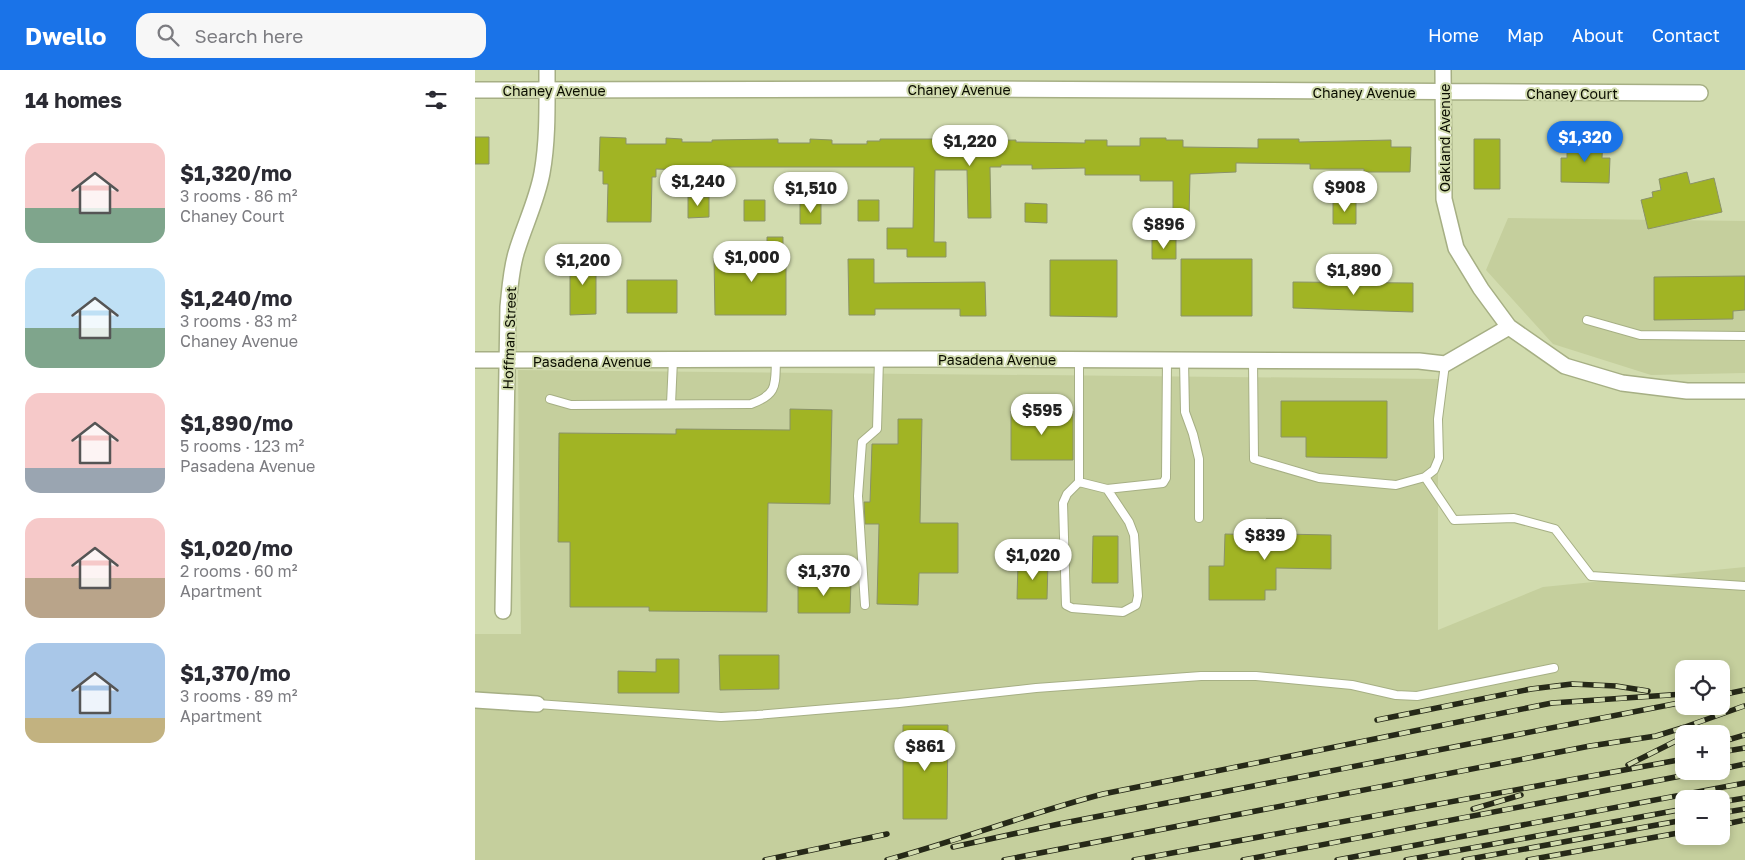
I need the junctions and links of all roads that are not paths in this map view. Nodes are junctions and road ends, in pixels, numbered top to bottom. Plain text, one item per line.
1 (547, 70) edge
2 (1443, 70) edge
3 (475, 90) edge
4 (547, 90) junction
5 (1443, 92) junction
6 (1700, 93) dead end
7 (1587, 320) dead end
8 (1509, 327) junction
9 (1745, 336) edge
10 (879, 359) junction
11 (475, 360) edge
12 (673, 360) junction
13 (776, 360) junction
14 (1079, 360) junction
15 (1167, 360) junction
16 (1184, 360) junction
17 (1253, 360) junction
18 (507, 361) junction
19 (1445, 364) junction
20 (1745, 391) edge
21 (549, 399) dead end
22 (671, 404) junction
23 (1425, 477) junction
24 (1079, 482) junction
25 (1107, 489) junction
26 (1199, 518) dead end
27 (1745, 586) edge
28 (865, 605) dead end
29 (503, 611) dead end
30 (1554, 668) dead end
31 (475, 700) edge
32 (537, 704) joint

1 - 4 street, Hoffman Street
2 - 5 street, Oakland Avenue
3 - 4 street, Chaney Avenue
4 - 5 street, Chaney Avenue
4 - 18 street, Hoffman Street
5 - 6 street, Chaney Court
5 - 8 street, Oakland Avenue
7 - 9 lane
8 - 19 street
8 - 20 street, Oakland Avenue
10 - 13 street, Pasadena Avenue
10 - 14 street, Pasadena Avenue
10 - 28 lane
11 - 18 street, Pasadena Avenue
12 - 13 street, Pasadena Avenue
12 - 18 street, Pasadena Avenue
12 - 22 lane
13 - 22 lane
14 - 15 street, Pasadena Avenue
14 - 24 lane
15 - 16 street, Pasadena Avenue
15 - 25 lane
16 - 17 street, Pasadena Avenue
16 - 26 lane
17 - 19 street, Pasadena Avenue
17 - 23 lane
18 - 29 street, Hoffman Street
19 - 23 lane
21 - 22 lane
23 - 27 lane
24 - 25 lane
24 - 25 lane
30 - 32 lane
31 - 32 street

